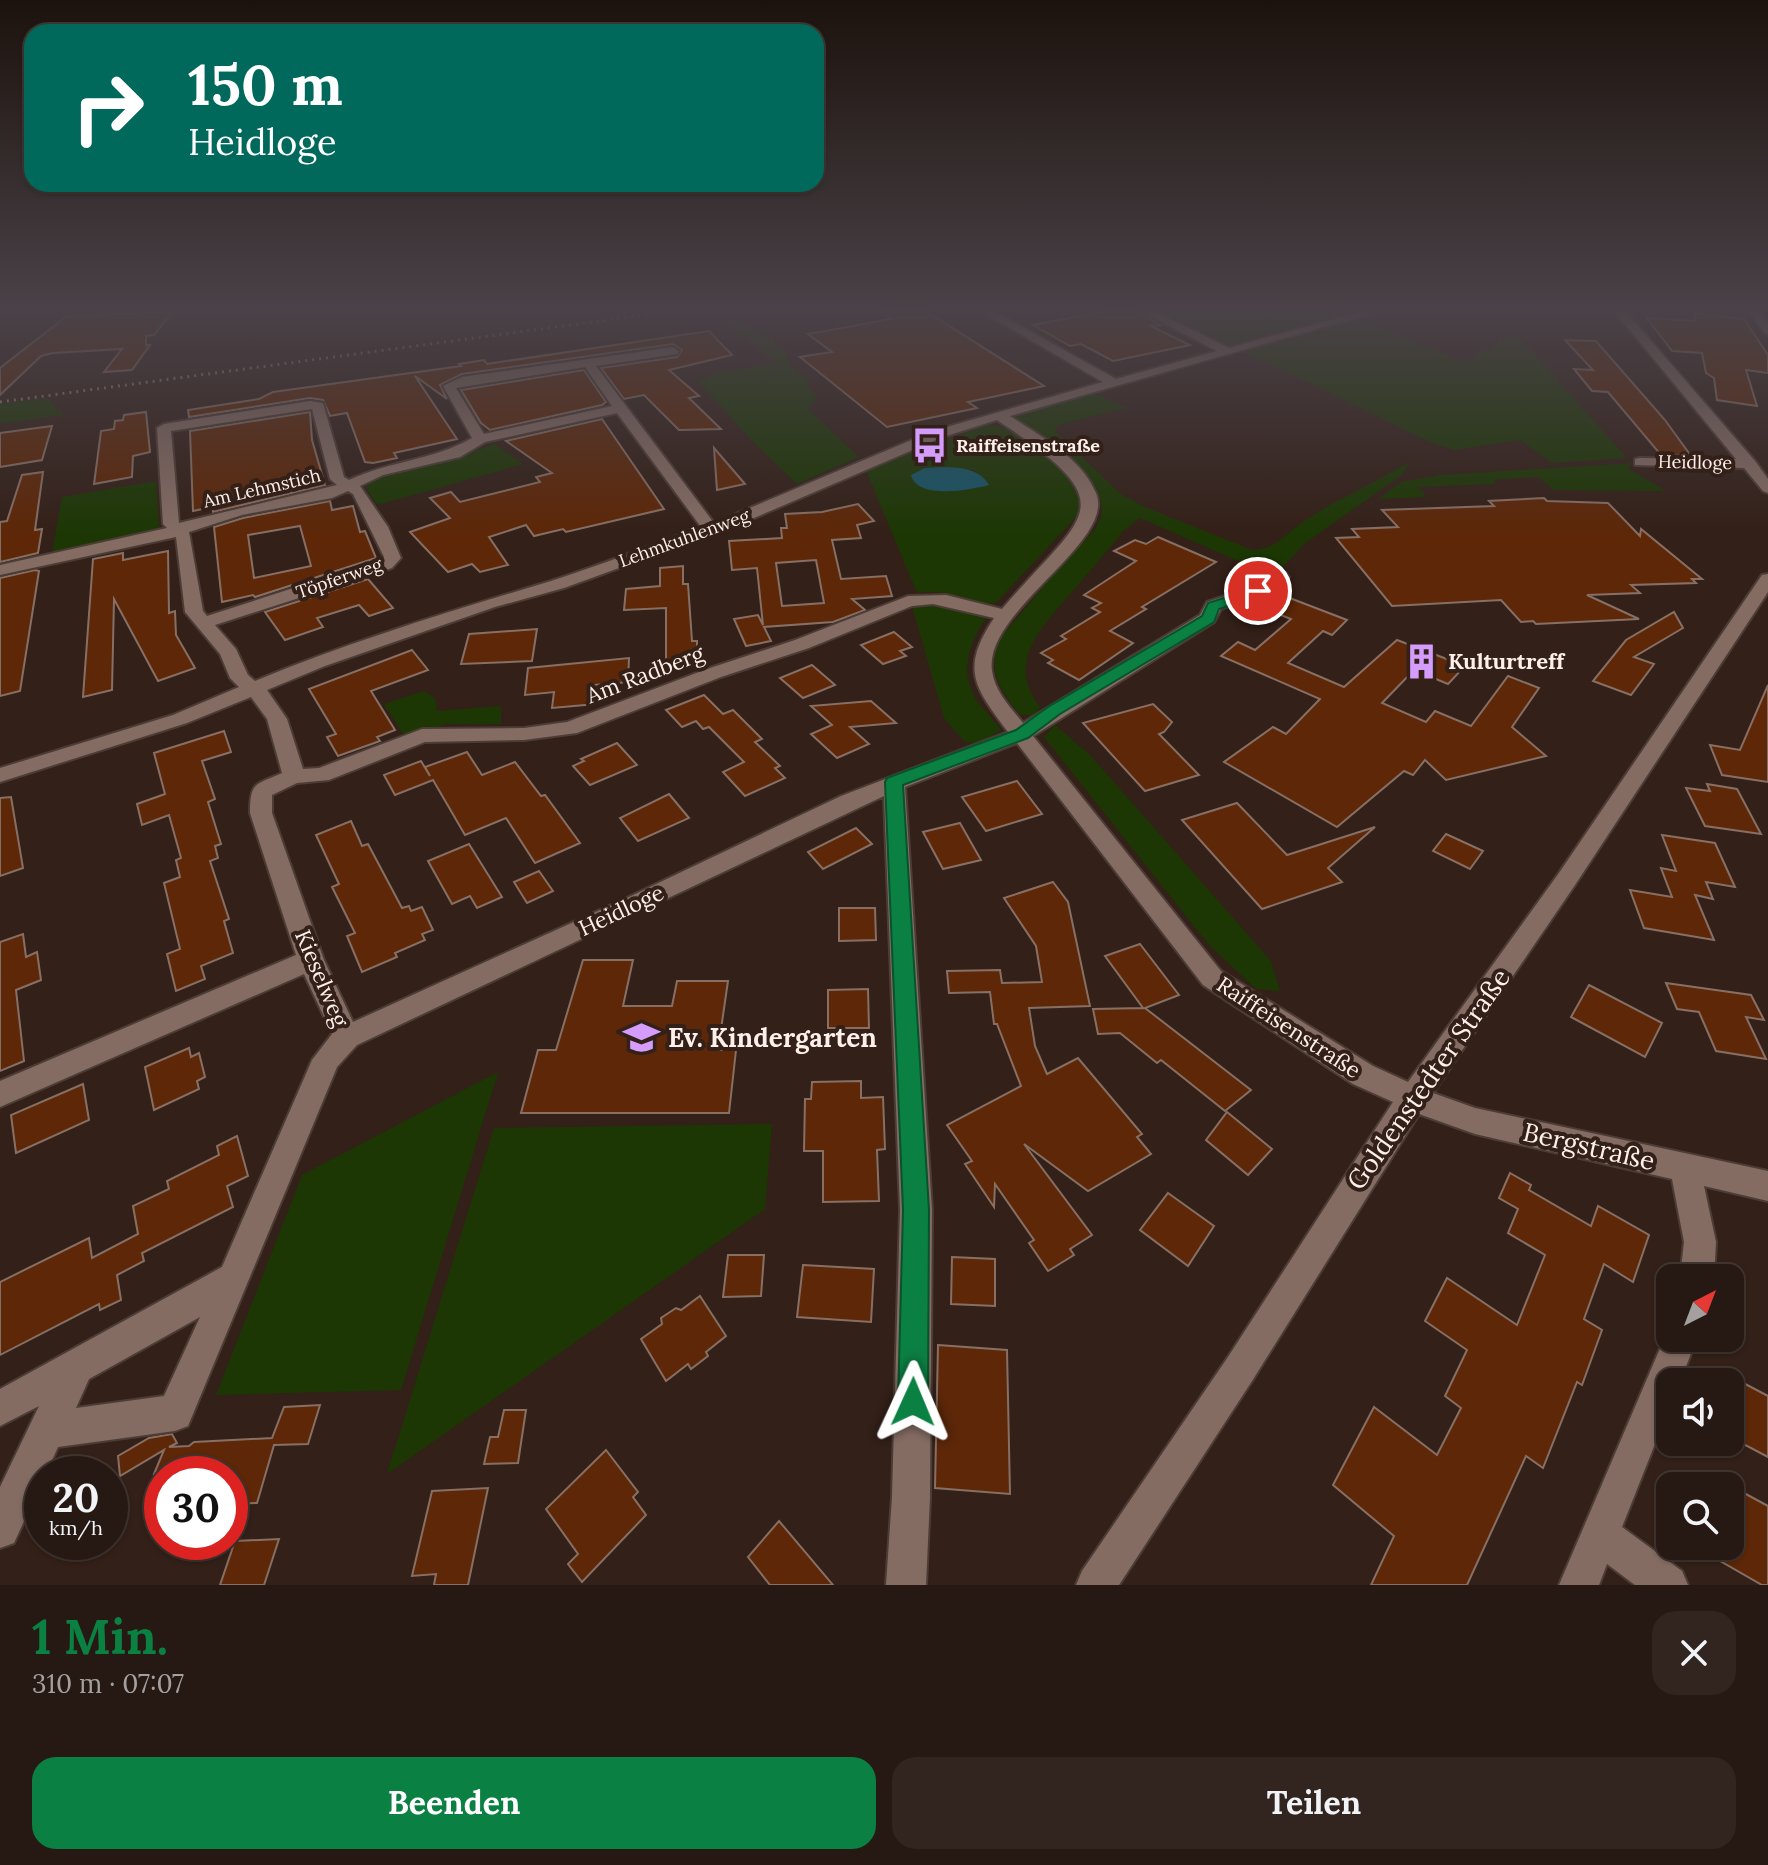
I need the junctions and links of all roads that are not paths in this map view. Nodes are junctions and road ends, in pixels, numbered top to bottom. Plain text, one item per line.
1 (449, 386) edge
2 (604, 386) edge
3 (1103, 386) edge
4 (1681, 386) edge
5 (620, 408) junction
6 (999, 415) junction
7 (480, 439) junction
8 (1640, 462) dead end
9 (1750, 464) junction
10 (349, 486) junction
11 (1768, 488) edge
12 (710, 529) junction
13 (177, 530) junction
14 (0, 570) edge
15 (1280, 577) dead end
16 (1768, 579) edge
17 (1006, 616) junction
18 (202, 623) junction
19 (254, 688) junction
20 (1022, 734) junction
21 (0, 775) edge
22 (294, 776) junction
23 (894, 782) junction
24 (311, 960) junction
25 (347, 1037) junction
26 (0, 1094) edge
27 (1413, 1097) junction
28 (1685, 1168) junction
29 (1768, 1186) edge
30 (1698, 1264) edge
31 (234, 1279) junction
32 (1674, 1352) edge
33 (77, 1367) junction
34 (0, 1408) edge
35 (46, 1430) junction
36 (0, 1529) edge
37 (1599, 1534) junction
38 (906, 1585) edge
39 (1096, 1585) edge
40 (1579, 1585) edge
41 (1668, 1585) edge

1 - 7 street
2 - 5 street
3 - 6 street, Lehmkuhlenweg
4 - 9 street
5 - 7 street, Am Lehmstich
5 - 12 street
6 - 12 street, Lehmkuhlenweg
6 - 17 street, Raiffeisenstraße
7 - 10 street, Am Lehmstich
8 - 9 street, Heidloge
9 - 11 street
10 - 13 street, Am Lehmstich
10 - 13 street
10 - 18 street, Töpferweg
12 - 19 street, Lehmkuhlenweg
13 - 14 street, Am Lehmstich
13 - 18 street
15 - 20 street, Heidloge
16 - 27 street, Goldenstedter Straße
17 - 20 street, Raiffeisenstraße
17 - 22 street, Am Radberg
18 - 19 street
19 - 21 street, Lehmkuhlenweg
19 - 22 street
20 - 23 street, Heidloge
20 - 27 street, Raiffeisenstraße
22 - 24 street, Kieselweg
23 - 25 street, Heidloge
23 - 38 street
24 - 25 street, Kieselweg
24 - 26 street
25 - 31 street, Kieselweg
27 - 28 street, Bergstraße
27 - 39 street, Goldenstedter Straße
28 - 29 street, Bergstraße
28 - 30 street
31 - 33 street
31 - 35 street, Kieselweg
32 - 37 street
33 - 34 street
33 - 35 street
35 - 36 street
37 - 40 street
37 - 41 street

